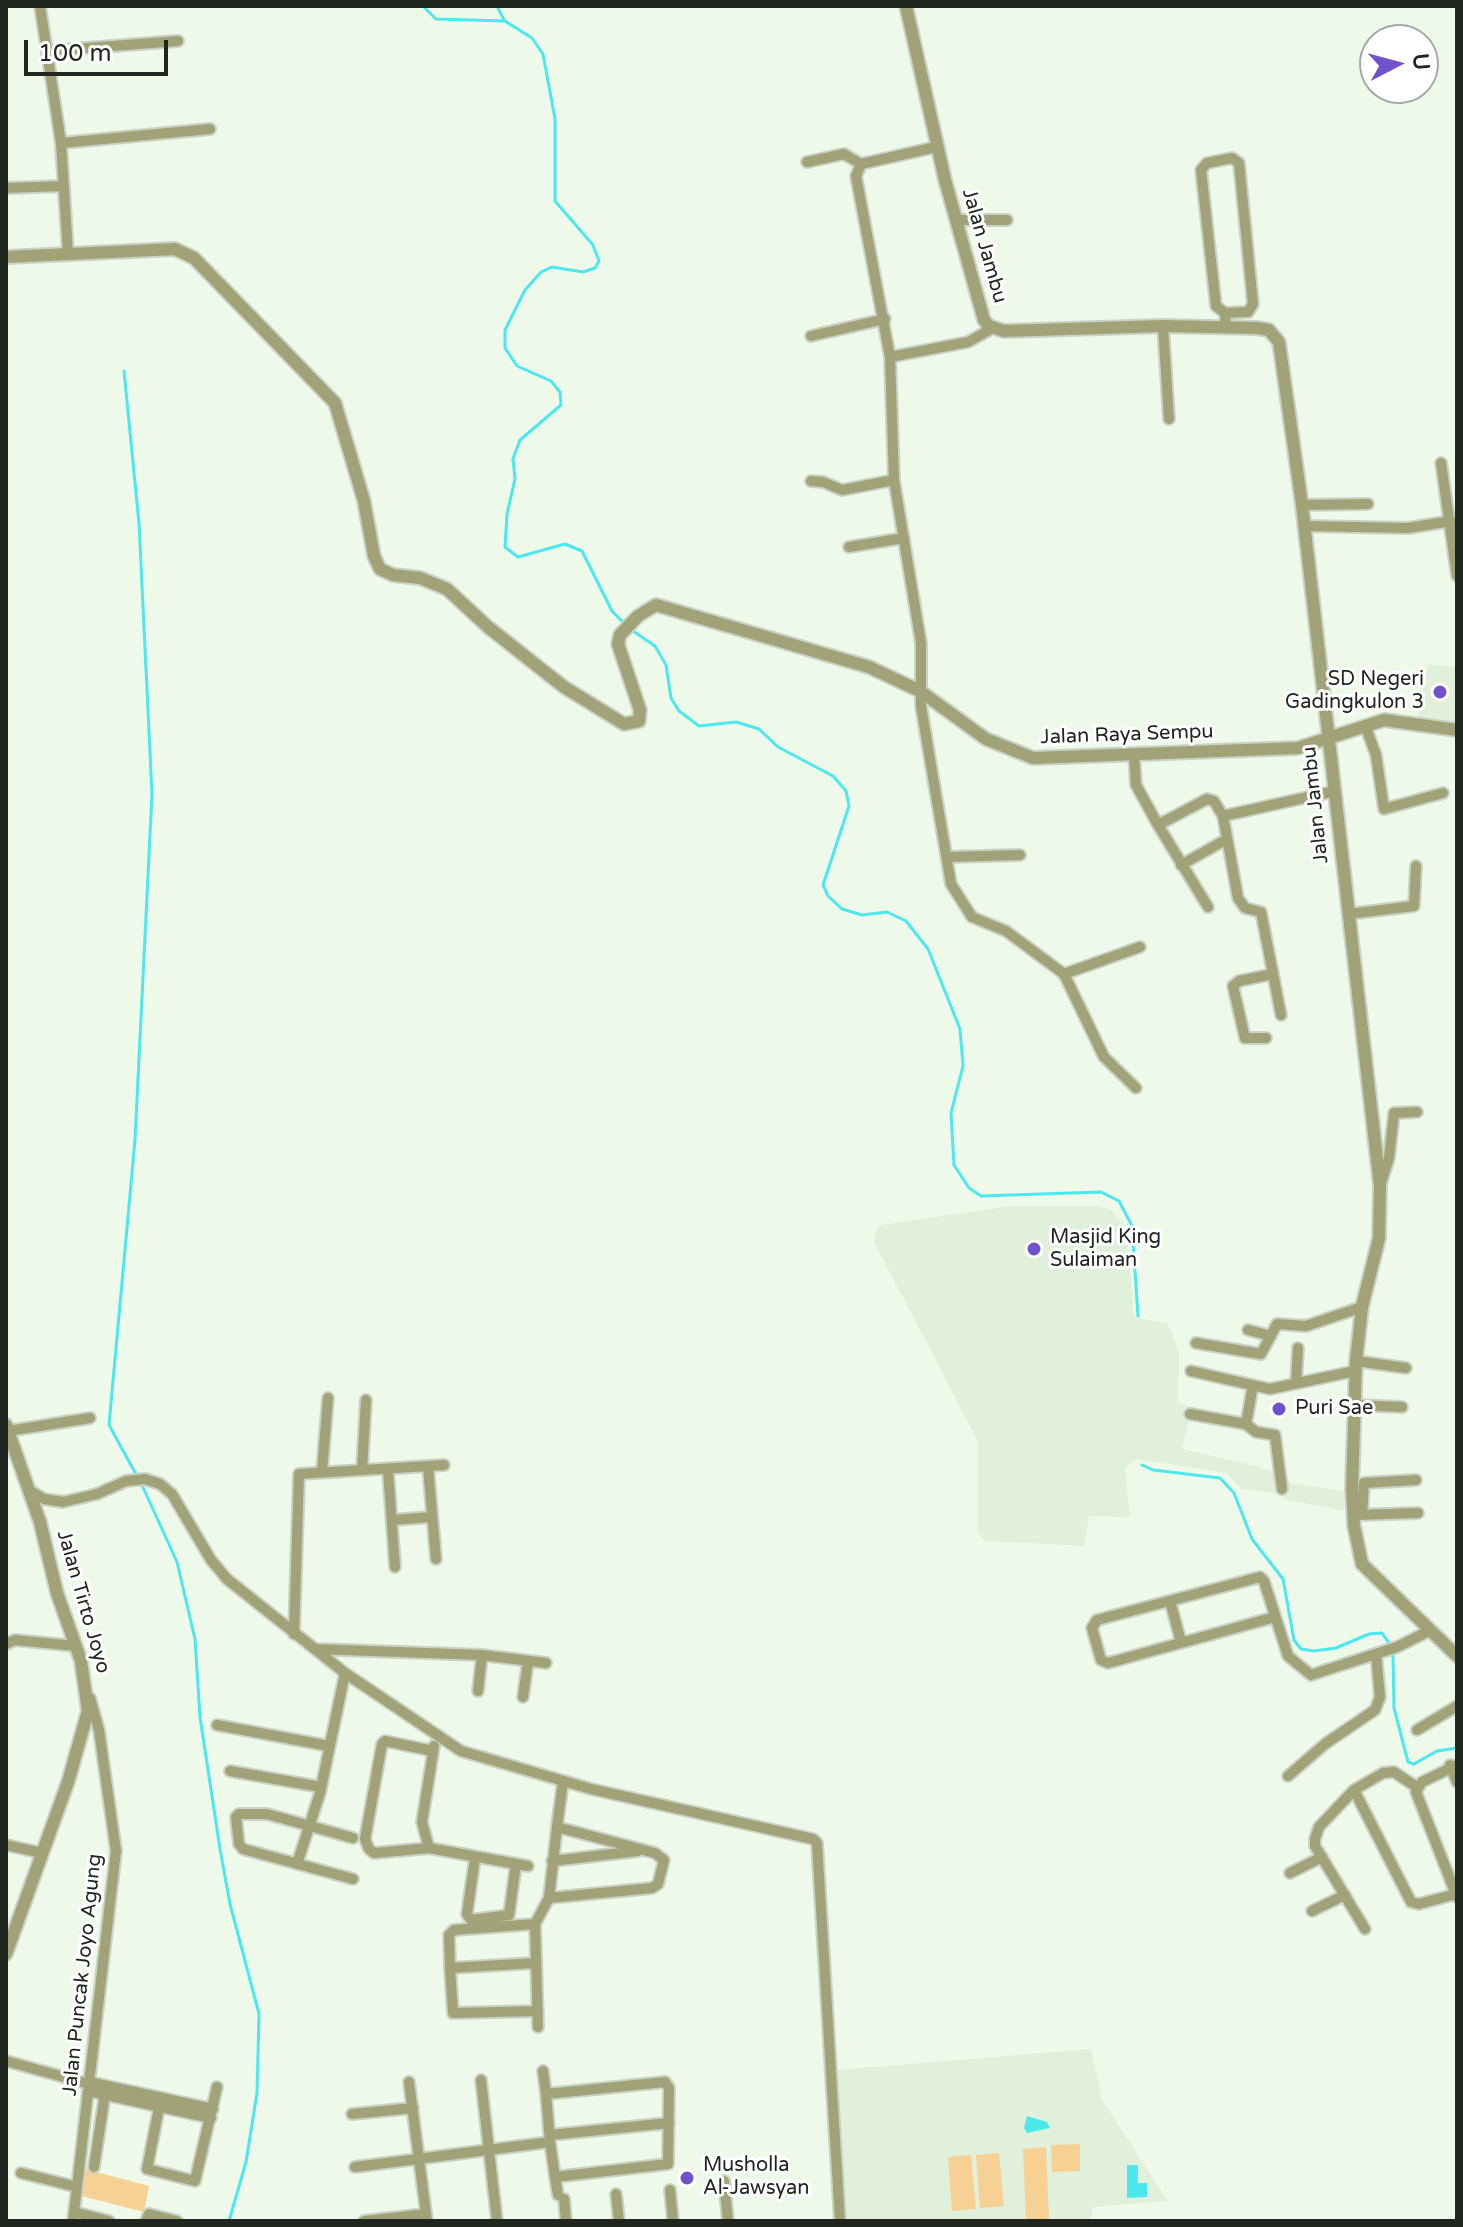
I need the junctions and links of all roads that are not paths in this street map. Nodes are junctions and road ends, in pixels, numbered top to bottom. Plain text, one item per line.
1 (40, 6) edge
2 (906, 6) edge
3 (178, 41) dead end
4 (47, 51) junction
5 (210, 129) dead end
6 (61, 143) junction
7 (936, 147) junction
8 (807, 162) dead end
9 (861, 164) junction
10 (62, 186) junction
11 (6, 188) edge
12 (957, 220) junction
13 (1007, 220) dead end
14 (68, 254) junction
15 (6, 257) edge
16 (1225, 313) junction
17 (885, 319) junction
18 (1163, 326) junction
19 (1226, 327) junction
20 (993, 328) junction
21 (811, 336) dead end
22 (890, 357) junction
23 (1169, 419) dead end
24 (1441, 463) dead end
25 (894, 480) junction
26 (811, 481) dead end
27 (1368, 504) dead end
28 (1302, 505) junction
29 (1304, 526) junction
30 (1454, 526) edge
31 (904, 538) junction
32 (849, 547) dead end
33 (1457, 576) edge
34 (920, 691) junction
35 (1365, 725) junction
36 (1457, 730) edge
37 (1329, 739) junction
38 (1134, 754) junction
39 (1335, 791) junction
40 (1443, 793) dead end
41 (1223, 816) junction
42 (1158, 825) junction
43 (1227, 839) junction
44 (1020, 855) dead end
45 (947, 857) junction
46 (1181, 865) junction
47 (1416, 866) dead end
48 (1208, 907) dead end
49 (1348, 914) junction
50 (1140, 947) dead end
51 (1064, 974) junction
52 (1273, 974) junction
53 (1281, 1015) dead end
54 (1266, 1038) dead end
55 (1136, 1088) dead end
56 (1372, 1106) junction
57 (1417, 1112) dead end
58 (1392, 1124) junction
59 (1380, 1186) junction
60 (1362, 1307) junction
61 (1248, 1330) dead end
62 (1271, 1336) junction
63 (1196, 1343) dead end
64 (1298, 1348) dead end
65 (1356, 1366) junction
66 (1406, 1368) dead end
67 (1191, 1371) dead end
68 (1296, 1383) junction
69 (1253, 1385) junction
70 (328, 1398) dead end
71 (366, 1400) dead end
72 (1353, 1405) junction
73 (1402, 1407) dead end
74 (1190, 1414) dead end
75 (90, 1418) dead end
76 (1246, 1424) junction
77 (7, 1428) edge
78 (444, 1465) dead end
79 (428, 1467) junction
80 (362, 1470) junction
81 (388, 1470) junction
82 (322, 1471) junction
83 (1416, 1480) dead end
84 (1282, 1489) dead end
85 (29, 1490) junction
86 (1418, 1513) dead end
87 (1357, 1515) junction
88 (431, 1517) junction
89 (392, 1520) junction
90 (436, 1559) dead end
91 (395, 1567) dead end
92 (1170, 1601) junction
93 (1275, 1617) junction
94 (1431, 1630) junction
95 (294, 1634) junction
96 (1181, 1642) junction
97 (6, 1644) edge
98 (76, 1646) junction
99 (316, 1649) junction
100 (1380, 1652) junction
101 (482, 1655) junction
102 (1457, 1656) edge
103 (528, 1661) junction
104 (546, 1663) dead end
105 (345, 1673) junction
106 (87, 1688) junction
107 (478, 1691) dead end
108 (523, 1697) dead end
109 (1457, 1706) edge
110 (217, 1725) dead end
111 (1417, 1730) dead end
112 (436, 1736) junction
113 (329, 1746) junction
114 (433, 1751) junction
115 (1454, 1765) edge
116 (230, 1771) dead end
117 (1288, 1776) dead end
118 (563, 1781) junction
119 (1457, 1782) edge
120 (321, 1787) junction
121 (1418, 1788) junction
122 (1354, 1790) junction
123 (310, 1825) junction
124 (557, 1827) junction
125 (353, 1838) dead end
126 (6, 1845) edge
127 (429, 1848) junction
128 (645, 1850) junction
129 (42, 1853) junction
130 (1322, 1857) junction
131 (475, 1858) junction
132 (552, 1861) junction
133 (297, 1864) junction
134 (516, 1864) junction
135 (528, 1866) dead end
136 (1290, 1873) dead end
137 (353, 1879) dead end
138 (1345, 1895) junction
139 (1456, 1896) edge
140 (549, 1898) junction
141 (1312, 1911) dead end
142 (535, 1924) junction
143 (1365, 1929) dead end
144 (6, 1954) edge
145 (536, 1963) junction
146 (450, 1968) junction
147 (538, 2011) junction
148 (538, 2027) dead end
149 (6, 2061) edge
150 (543, 2071) dead end
151 (481, 2080) dead end
152 (409, 2082) dead end
153 (89, 2085) junction
154 (217, 2087) dead end
155 (105, 2094) junction
156 (546, 2094) junction
157 (160, 2102) junction
158 (413, 2108) junction
159 (212, 2113) junction
160 (352, 2114) dead end
161 (669, 2123) junction
162 (550, 2139) junction
163 (489, 2150) junction
164 (419, 2160) junction
165 (94, 2167) dead end
166 (355, 2167) dead end
167 (21, 2173) dead end
168 (555, 2177) junction
169 (724, 2181) dead end
170 (77, 2187) junction
171 (670, 2190) dead end
172 (616, 2194) dead end
173 (74, 2216) edge
174 (427, 2217) edge
175 (109, 2221) edge
176 (146, 2221) edge
177 (177, 2221) edge
178 (364, 2221) edge
179 (497, 2221) edge
180 (566, 2221) edge
181 (619, 2221) edge
182 (673, 2221) edge
183 (728, 2221) edge
184 (840, 2221) edge

1 - 4 street
2 - 7 street, Jalan Jambu
3 - 4 street
4 - 6 street
5 - 6 street
6 - 10 street
7 - 9 street
7 - 12 street, Jalan Jambu
8 - 9 street
9 - 17 street
10 - 11 street
10 - 14 street
12 - 13 street
12 - 20 street, Jalan Jambu
14 - 15 street
14 - 34 street, Jalan Raya Sempu
16 - 16 street
16 - 19 street
17 - 21 street
17 - 22 street
18 - 19 street, Jalan Jambu
18 - 20 street, Jalan Jambu
18 - 23 street
19 - 28 street, Jalan Jambu
20 - 22 street
22 - 25 street
24 - 30 street
25 - 26 street
25 - 31 street
27 - 28 street
28 - 29 street, Jalan Jambu
29 - 30 street
29 - 37 street, Jalan Jambu
30 - 33 street
31 - 32 street
31 - 34 street
34 - 38 street, Jalan Raya Sempu
34 - 45 street
35 - 36 street, Jalan Raya Sempu
35 - 37 street, Jalan Raya Sempu
35 - 40 street
37 - 38 street, Jalan Raya Sempu
37 - 39 street, Jalan Jambu
38 - 42 street
39 - 41 street
39 - 49 street, Jalan Jambu
41 - 42 street
41 - 43 street
42 - 46 street
43 - 46 street
43 - 52 street
44 - 45 street
45 - 51 street
46 - 48 street
47 - 49 street
49 - 56 street, Jalan Jambu
50 - 51 street
51 - 55 street
52 - 53 street
52 - 54 street
56 - 58 street
56 - 59 street, Jalan Jambu
57 - 58 street
58 - 59 street
59 - 60 street, Jalan Jambu
60 - 62 street
60 - 65 street, Jalan Jambu
61 - 62 street
62 - 63 street
64 - 68 street
65 - 66 street
65 - 68 street
65 - 72 street, Jalan Jambu
67 - 69 street
68 - 69 street
69 - 76 street
70 - 82 street
71 - 80 street
72 - 73 street
72 - 87 street, Jalan Jambu
74 - 76 street
75 - 77 street
76 - 84 street
77 - 85 street, Jalan Tirto Joyo
78 - 79 street
79 - 81 street
79 - 88 street
80 - 81 street
80 - 82 street
81 - 89 street
82 - 95 street
83 - 87 street
85 - 95 street
85 - 98 street, Jalan Tirto Joyo
86 - 87 street
87 - 94 street, Jalan Jambu
88 - 89 street
88 - 90 street
89 - 91 street
92 - 93 street
92 - 96 street
92 - 96 street
93 - 96 street
93 - 100 street
94 - 100 street
94 - 102 street, Jalan Jambu
95 - 99 street
97 - 98 street
98 - 106 street, Jalan Tirto Joyo
99 - 101 street
99 - 105 street
100 - 117 street
101 - 103 street
101 - 107 street
103 - 104 street
103 - 108 street
105 - 112 street
105 - 113 street
106 - 129 street, Jalan Tirto Joyo
106 - 153 street, Jalan Puncak Joyo Agung
109 - 111 street
110 - 113 street
112 - 114 street
112 - 118 street
113 - 120 street
114 - 127 street
114 - 127 street
115 - 119 street
115 - 121 street
116 - 120 street
118 - 124 street
118 - 184 street
120 - 123 street
121 - 122 street
121 - 139 street
122 - 130 street
122 - 139 street
123 - 125 street
123 - 133 street
123 - 133 street
124 - 128 street
124 - 132 street
126 - 129 street
127 - 131 street
128 - 132 street
128 - 140 street
129 - 144 street, Jalan Tirto Joyo
130 - 136 street
130 - 138 street
131 - 134 street
131 - 134 street
132 - 140 street
133 - 137 street
134 - 135 street
138 - 141 street
138 - 143 street
140 - 142 street
142 - 145 street
142 - 146 street
145 - 146 street
145 - 147 street
146 - 147 street
147 - 148 street
149 - 153 street
150 - 156 street
151 - 163 street
152 - 158 street
153 - 155 street
153 - 157 street
153 - 170 street, Jalan Puncak Joyo Agung
154 - 159 street
155 - 157 street
155 - 165 street
156 - 161 street
156 - 162 street
157 - 159 street
157 - 159 street
158 - 160 street
158 - 164 street
161 - 162 street
161 - 168 street
162 - 163 street
162 - 168 street
163 - 164 street
163 - 179 street
164 - 166 street
164 - 174 street
167 - 170 street
168 - 180 street
169 - 183 street
170 - 173 street, Jalan Puncak Joyo Agung
171 - 182 street
172 - 181 street
173 - 175 street
174 - 178 street
176 - 177 street

